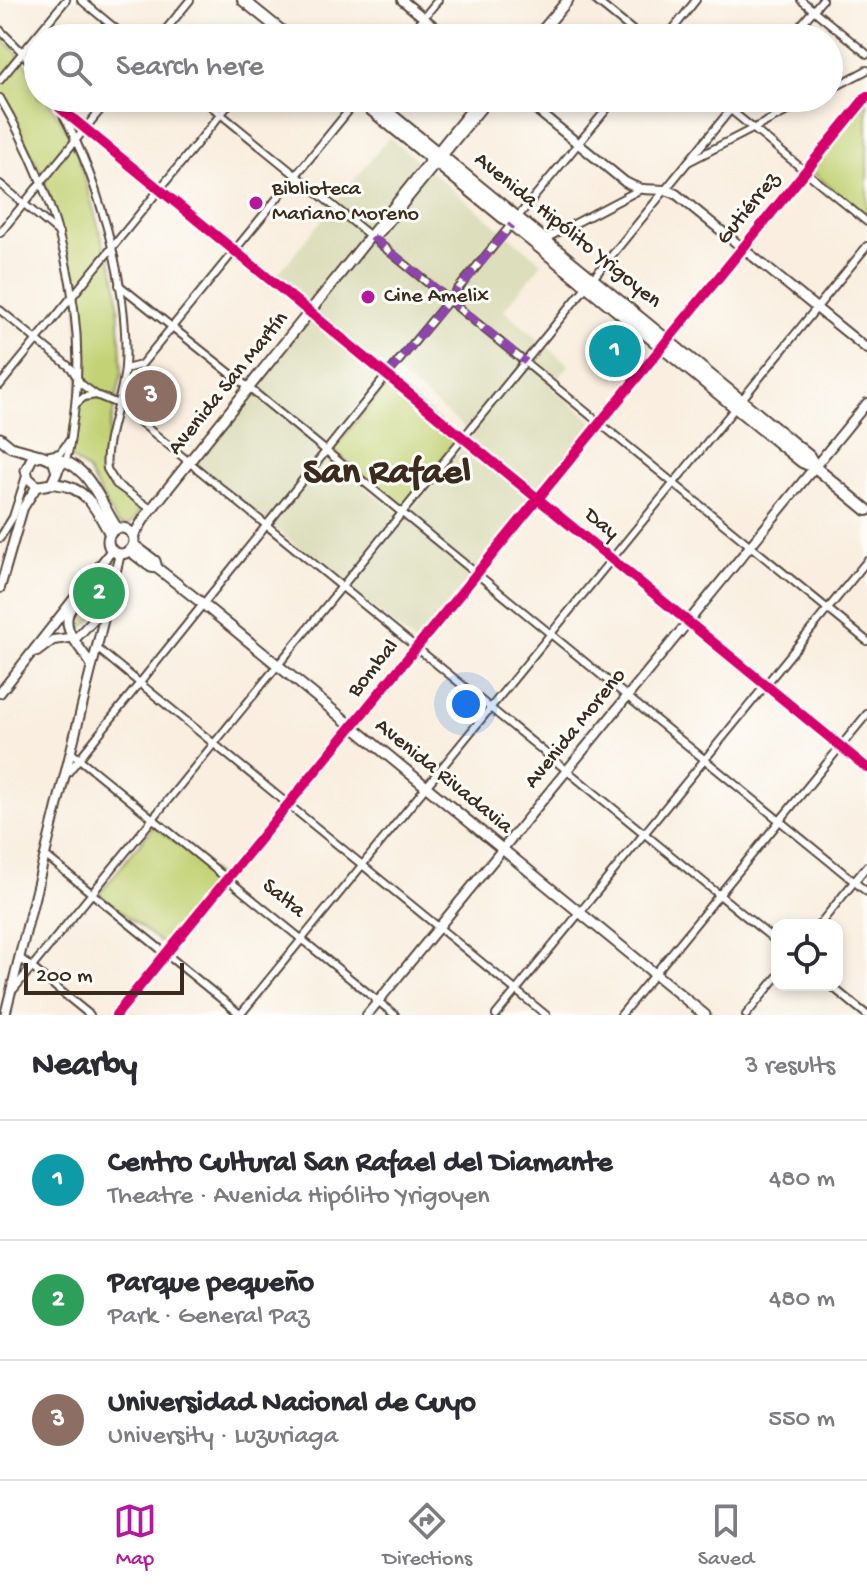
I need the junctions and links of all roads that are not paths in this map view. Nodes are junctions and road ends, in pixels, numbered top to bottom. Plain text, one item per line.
1 (66, 0) edge
2 (81, 0) edge
3 (190, 0) edge
4 (243, 0) edge
5 (402, 0) edge
6 (438, 0) edge
7 (568, 0) edge
8 (595, 0) edge
9 (696, 0) edge
10 (801, 0) edge
11 (822, 0) edge
12 (814, 10) junction
13 (423, 18) junction
14 (47, 24) edge
15 (110, 24) edge
16 (170, 24) edge
17 (271, 24) edge
18 (418, 24) edge
19 (430, 24) edge
20 (548, 24) edge
21 (625, 24) edge
22 (677, 24) edge
23 (802, 24) edge
24 (831, 24) edge
25 (0, 30) edge
26 (843, 34) edge
27 (23, 53) joint
28 (867, 54) edge
29 (867, 70) edge
30 (0, 80) edge
31 (843, 83) edge
32 (867, 96) edge
33 (0, 98) edge
34 (62, 112) edge
35 (65, 112) edge
36 (99, 112) edge
37 (218, 112) edge
38 (350, 112) edge
39 (375, 112) edge
40 (387, 112) edge
41 (471, 112) edge
42 (477, 112) edge
43 (539, 112) edge
44 (604, 112) edge
45 (728, 112) edge
46 (733, 112) edge
47 (786, 112) edge
48 (221, 114) junction
49 (85, 129) junction
50 (754, 129) junction
51 (76, 139) junction
52 (578, 144) junction
53 (437, 157) junction
54 (685, 164) junction
55 (805, 171) junction
56 (297, 176) junction
57 (42, 181) junction
58 (0, 184) edge
59 (160, 188) junction
60 (665, 189) junction
61 (639, 190) junction
62 (24, 204) junction
63 (515, 221) junction
64 (867, 222) edge
65 (0, 233) edge
66 (59, 233) junction
67 (372, 237) junction
68 (545, 239) junction
69 (867, 246) edge
70 (743, 248) junction
71 (111, 249) junction
72 (235, 250) junction
73 (591, 283) junction
74 (119, 285) junction
75 (73, 295) junction
76 (450, 300) junction
77 (816, 307) junction
78 (0, 310) edge
79 (311, 312) junction
80 (173, 327) junction
81 (36, 340) junction
82 (665, 344) junction
83 (867, 349) edge
84 (526, 362) junction
85 (125, 369) junction
86 (387, 375) junction
87 (77, 377) junction
88 (0, 385) edge
89 (249, 388) junction
90 (96, 395) junction
91 (867, 403) edge
92 (76, 404) junction
93 (118, 404) junction
94 (738, 404) junction
95 (600, 422) junction
96 (0, 438) edge
97 (70, 438) junction
98 (464, 438) junction
99 (11, 447) junction
100 (326, 451) junction
101 (45, 456) junction
102 (67, 460) junction
103 (189, 462) junction
104 (816, 468) junction
105 (26, 470) junction
106 (57, 472) junction
107 (52, 483) junction
108 (674, 483) junction
109 (37, 486) junction
110 (538, 499) junction
111 (867, 510) edge
112 (148, 513) junction
113 (403, 513) junction
114 (267, 525) junction
115 (113, 531) junction
116 (0, 538) edge
117 (127, 544) junction
118 (751, 545) junction
119 (611, 559) junction
120 (867, 561) edge
121 (2, 572) edge
122 (477, 574) junction
123 (91, 576) junction
124 (343, 587) junction
125 (0, 588) edge
126 (110, 602) junction
127 (203, 604) junction
128 (828, 609) junction
129 (688, 621) junction
130 (549, 633) junction
131 (73, 639) junction
132 (867, 641) edge
133 (417, 648) junction
134 (98, 649) junction
135 (92, 666) junction
136 (279, 666) junction
137 (17, 673) junction
138 (139, 684) junction
139 (766, 685) junction
140 (0, 693) edge
141 (627, 696) junction
142 (488, 707) junction
143 (867, 714) edge
144 (353, 726) junction
145 (215, 744) junction
146 (841, 746) junction
147 (76, 756) junction
148 (706, 760) junction
149 (867, 768) edge
150 (566, 770) junction
151 (424, 785) junction
152 (289, 804) junction
153 (153, 819) junction
154 (780, 821) junction
155 (645, 834) junction
156 (502, 849) junction
157 (46, 856) junction
158 (361, 863) junction
159 (867, 866) edge
160 (227, 880) junction
161 (854, 881) junction
162 (867, 892) edge
163 (92, 894) junction
164 (719, 895) junction
165 (581, 913) junction
166 (824, 919) edge
167 (438, 927) junction
168 (771, 937) edge
169 (301, 940) junction
170 (166, 954) junction
171 (20, 958) junction
172 (31, 967) junction
173 (655, 974) junction
174 (771, 984) edge
175 (516, 991) junction
176 (837, 991) edge
177 (11, 992) junction
178 (378, 1002) junction
179 (5, 1015) edge
180 (90, 1015) edge
181 (116, 1015) edge
182 (240, 1015) edge
183 (367, 1015) edge
184 (395, 1015) edge
185 (496, 1015) edge
186 (546, 1015) edge
187 (621, 1015) edge
188 (705, 1015) edge
189 (746, 1015) edge
190 (867, 1015) edge

1 - 14 street
2 - 15 street
3 - 16 street
4 - 17 highway
5 - 13 street
6 - 13 street
7 - 20 main road
8 - 21 street
9 - 22 street
10 - 12 street
11 - 12 street
12 - 23 street
12 - 24 street
13 - 18 street
13 - 19 street
25 - 27 street
26 - 28 street
27 - 30 street
29 - 31 street
32 - 55 street, Gutiérrez
33 - 57 street
34 - 51 street
35 - 49 street, Day
36 - 49 street
37 - 48 street
38 - 56 street
39 - 53 highway
40 - 53 highway
41 - 53 main road
42 - 53 main road
43 - 52 street
44 - 52 street
45 - 54 street
46 - 50 street
47 - 50 street
48 - 56 street
48 - 59 street
49 - 51 street
49 - 59 street, Day
50 - 54 street
50 - 55 street
51 - 57 street
51 - 71 street
52 - 61 street
52 - 63 street
53 - 63 highway, Avenida Hipólito Yrigoyen
53 - 67 main road, Avenida San Martín
54 - 60 street
55 - 64 street
55 - 70 street, Gutiérrez
56 - 67 street
56 - 72 street
57 - 62 street
57 - 66 street
58 - 62 street
59 - 71 street
59 - 72 street, Day
60 - 61 street
60 - 70 street
60 - 73 street
61 - 68 street
62 - 65 street
62 - 66 street
63 - 68 highway, Avenida Hipólito Yrigoyen
63 - 73 highway, Avenida Hipólito Yrigoyen
63 - 76 street
66 - 75 street
67 - 76 street
67 - 79 main road, Avenida San Martín
68 - 73 highway, Avenida Hipólito Yrigoyen
69 - 77 street
70 - 77 street
70 - 82 street, Gutiérrez
71 - 74 street
71 - 75 street
72 - 79 street, Day
72 - 80 street
73 - 82 highway, Avenida Hipólito Yrigoyen
73 - 84 street
74 - 80 street
74 - 85 street
75 - 81 street
75 - 87 street
76 - 84 street
76 - 86 street
77 - 83 street
77 - 94 street
78 - 81 street
79 - 86 street, Day
79 - 89 main road, Avenida San Martín
80 - 85 street
80 - 89 street
81 - 87 street
81 - 88 street
82 - 94 highway, Avenida Hipólito Yrigoyen
82 - 95 street, Bombal
84 - 95 street
84 - 98 street
85 - 93 street
86 - 98 street, Day
86 - 100 street
87 - 90 street
87 - 92 street
89 - 100 street
89 - 103 main road, Avenida San Martín
90 - 92 street
90 - 93 street
91 - 104 street, Avenida Moreno
92 - 97 street
93 - 103 street
93 - 112 street
94 - 104 highway, Avenida Hipólito Yrigoyen
94 - 108 street
95 - 108 street
95 - 110 street, Bombal
96 - 99 main road
97 - 101 street
97 - 102 street
98 - 110 street, Day
98 - 113 street
99 - 101 main road
99 - 105 main road
100 - 113 street
100 - 114 street
101 - 102 main road
101 - 105 main road
101 - 106 main road
102 - 106 street
102 - 115 main road
103 - 112 main road, Avenida San Martín
103 - 114 street
104 - 111 highway, Avenida Hipólito Yrigoyen
104 - 118 street, Avenida Moreno
105 - 109 main road
105 - 116 street
106 - 107 main road
107 - 109 main road
107 - 115 main road
108 - 118 street
108 - 119 street
109 - 121 street
110 - 119 street, Day
110 - 122 street, Bombal
112 - 117 main road, Avenida San Martín
113 - 122 street
113 - 124 street
114 - 124 street
114 - 127 street
115 - 117 main road
115 - 117 main road
117 - 123 street, Avenida San Martín
117 - 126 street
117 - 127 main road, Avenida Rivadavia
118 - 128 street
118 - 129 street, Avenida Moreno
119 - 129 street, Day
119 - 130 street
120 - 128 street
121 - 125 street
122 - 130 street
122 - 133 street, Bombal
123 - 131 street
123 - 137 street, Avenida San Martín
124 - 133 street
124 - 136 street
126 - 131 street, Avenida San Martín
126 - 134 street
127 - 136 main road, Avenida Rivadavia
127 - 138 street
128 - 132 street
128 - 139 street
129 - 139 street, Day
129 - 141 street, Avenida Moreno
130 - 141 street
130 - 142 street
131 - 135 street
131 - 137 street, Avenida San Martín
133 - 142 street
133 - 144 street, Bombal
134 - 135 street
134 - 138 street
135 - 147 street
136 - 144 main road, Avenida Rivadavia
136 - 145 street
137 - 140 street, Avenida San Martín
138 - 145 street
138 - 147 street
139 - 146 street, Day
139 - 148 street
141 - 148 street
141 - 150 street, Avenida Moreno
142 - 150 street
142 - 151 street
143 - 146 street
144 - 151 main road, Avenida Rivadavia
144 - 152 street, Bombal
145 - 152 street
145 - 153 street
146 - 149 street, Day
146 - 154 street
147 - 153 street, Salta
147 - 157 street
148 - 154 street
148 - 155 street
150 - 155 street
150 - 156 street, Avenida Moreno
151 - 156 main road, Avenida Rivadavia
151 - 158 street
152 - 158 street
152 - 160 street, Bombal
153 - 160 street, Salta
153 - 163 street
154 - 161 street
154 - 164 street
155 - 164 street
155 - 165 street
156 - 165 main road, Avenida Rivadavia
156 - 167 street, Avenida Moreno
157 - 163 street
157 - 171 street
158 - 167 street
158 - 169 street
159 - 161 street
160 - 169 street, Salta
160 - 170 street, Bombal
161 - 162 street
161 - 166 street
163 - 170 street
163 - 172 street
164 - 168 street
164 - 173 street
165 - 173 main road, Avenida Rivadavia
165 - 175 street
167 - 175 street
167 - 178 street, Avenida Moreno
169 - 178 street, Salta
169 - 182 street
170 - 181 street, Bombal
170 - 182 street
171 - 172 street
171 - 177 street
172 - 177 street
172 - 180 street
173 - 187 street
173 - 188 main road, Avenida Rivadavia
174 - 189 street
175 - 185 street
175 - 186 street
176 - 190 street
177 - 179 street
178 - 183 street, Avenida Moreno
178 - 184 street, Salta

